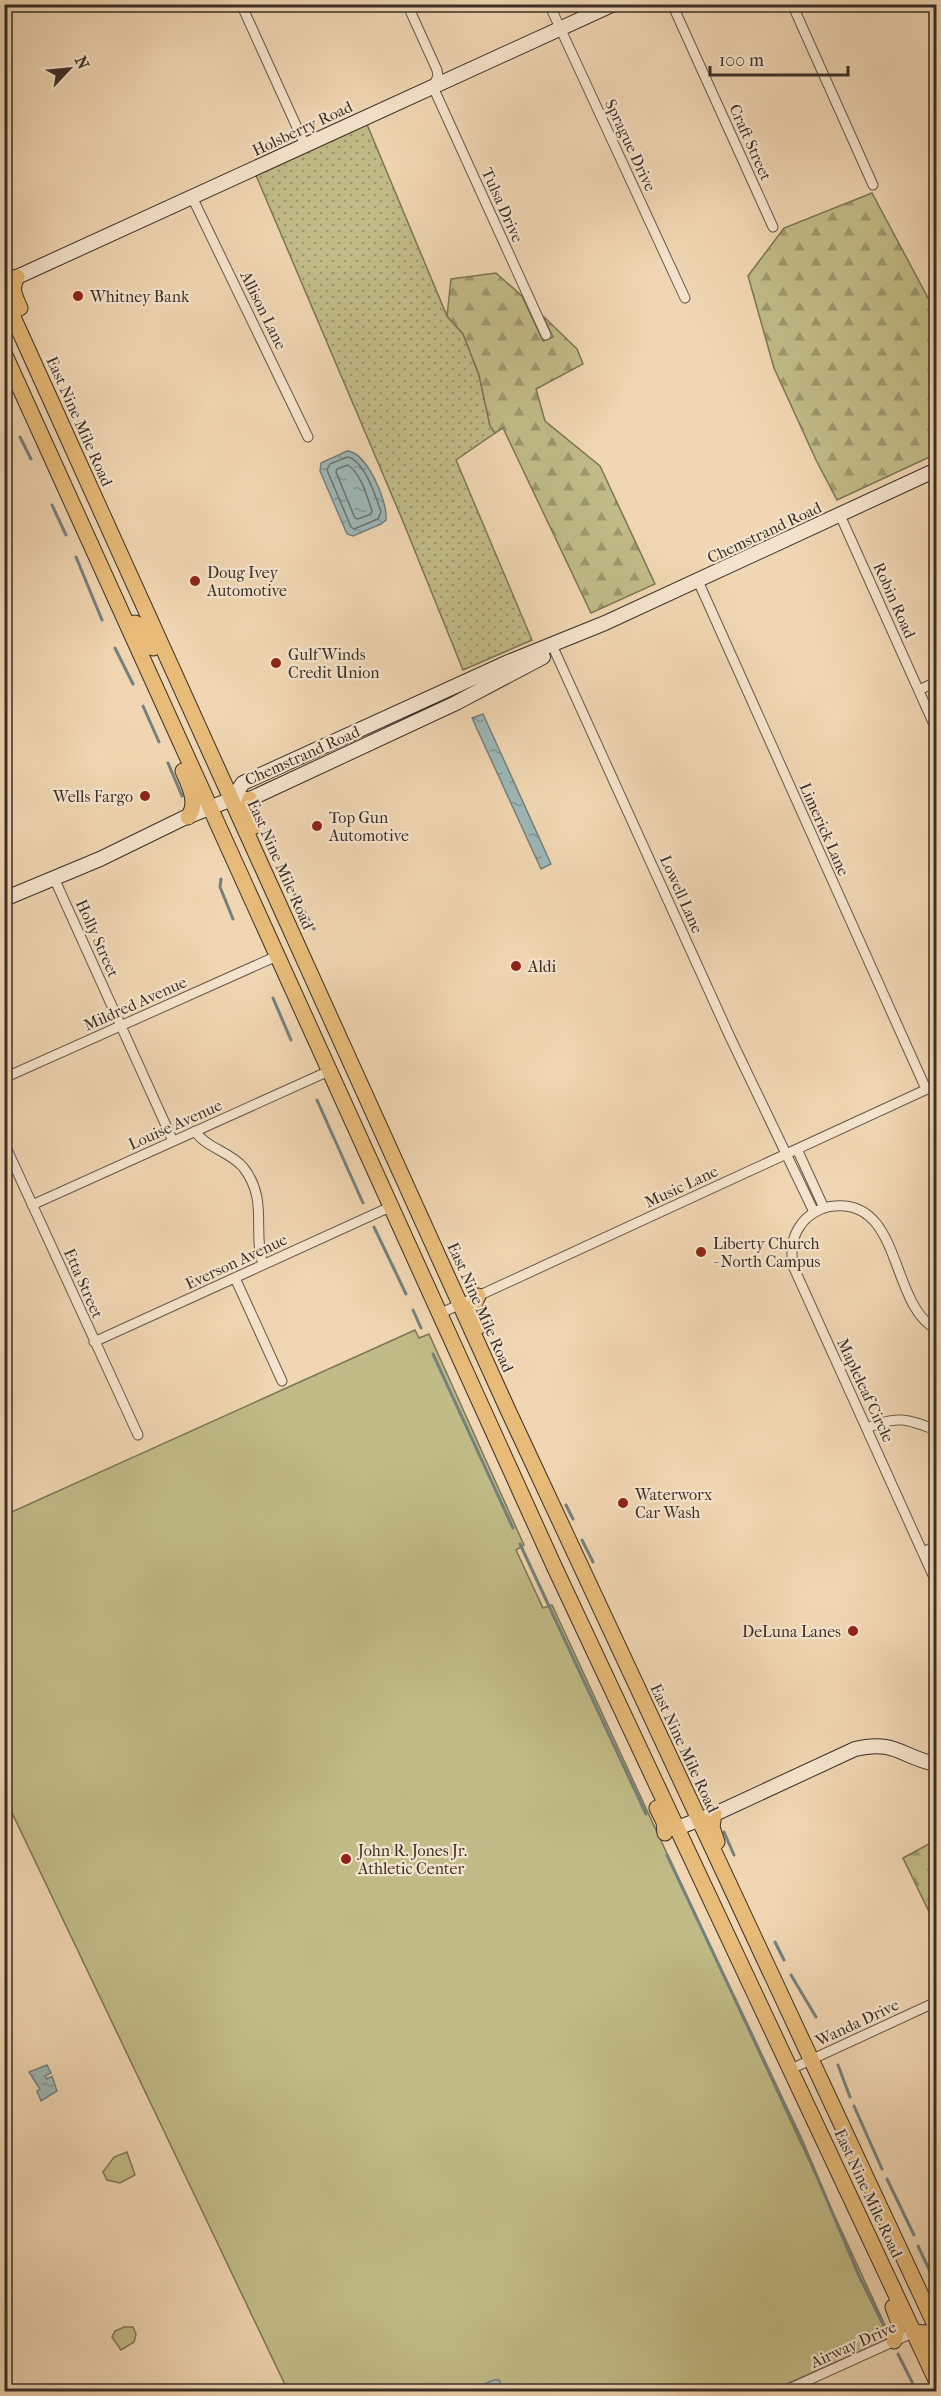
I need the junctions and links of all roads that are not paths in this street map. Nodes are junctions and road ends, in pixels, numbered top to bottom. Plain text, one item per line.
1 (242, 4) edge
2 (407, 4) edge
3 (549, 4) edge
4 (614, 4) edge
5 (672, 4) edge
6 (792, 4) edge
7 (560, 29) junction
8 (433, 87) junction
9 (305, 146) junction
10 (873, 185) dead end
11 (192, 197) junction
12 (773, 227) dead end
13 (11, 280) edge
14 (4, 297) edge
15 (685, 298) dead end
16 (4, 315) edge
17 (546, 335) dead end
18 (4, 353) edge
19 (34, 417) junction
20 (308, 437) dead end
21 (936, 470) edge
22 (96, 501) junction
23 (840, 515) junction
24 (94, 532) junction
25 (698, 581) junction
26 (142, 601) junction
27 (135, 622) junction
28 (553, 648) junction
29 (143, 659) junction
30 (936, 682) edge
31 (919, 690) junction
32 (198, 724) junction
33 (936, 729) edge
34 (232, 799) junction
35 (250, 799) junction
36 (210, 809) junction
37 (188, 817) junction
38 (54, 878) junction
39 (4, 899) edge
40 (277, 956) junction
41 (321, 998) junction
42 (121, 1026) junction
43 (329, 1071) junction
44 (4, 1078) edge
45 (936, 1085) edge
46 (926, 1089) junction
47 (370, 1106) junction
48 (378, 1124) junction
49 (195, 1131) junction
50 (396, 1137) dead end
51 (173, 1141) junction
52 (4, 1143) edge
53 (797, 1149) junction
54 (784, 1155) junction
55 (33, 1205) junction
56 (390, 1207) junction
57 (824, 1208) junction
58 (814, 1212) junction
59 (263, 1265) junction
60 (444, 1270) junction
61 (235, 1278) junction
62 (478, 1296) junction
63 (460, 1304) junction
64 (439, 1314) junction
65 (936, 1329) edge
66 (94, 1342) junction
67 (282, 1381) dead end
68 (507, 1408) junction
69 (867, 1428) junction
70 (936, 1431) edge
71 (138, 1436) dead end
72 (503, 1453) junction
73 (936, 1546) edge
74 (923, 1552) junction
75 (575, 1555) junction
76 (936, 1582) edge
77 (570, 1600) junction
78 (936, 1764) edge
79 (714, 1814) junction
80 (699, 1820) junction
81 (671, 1830) junction
82 (780, 1992) junction
83 (936, 2002) edge
84 (814, 2058) junction
85 (791, 2069) junction
86 (810, 2110) junction
87 (836, 2166) junction
88 (936, 2325) edge
89 (914, 2332) junction
90 (894, 2341) junction
91 (931, 2352) edge
92 (936, 2371) edge
93 (936, 2380) edge
94 (782, 2391) edge

1 - 9 street
2 - 8 street
3 - 7 street, Sprague Drive
4 - 7 street, Holsberry Road
5 - 12 street, Craft Street
6 - 10 street
7 - 8 street, Holsberry Road
7 - 15 street, Sprague Drive
8 - 9 street, Holsberry Road
8 - 17 street, Tulsa Drive
9 - 11 street, Holsberry Road
11 - 13 street, Holsberry Road
11 - 20 street, Allison Lane
13 - 22 main road
14 - 22 main road, East Nine Mile Road
16 - 22 main road
18 - 19 main road, East Nine Mile Road
19 - 24 main road
19 - 29 main road, East Nine Mile Road
21 - 23 street, Chemstrand Road
22 - 26 main road, East Nine Mile Road
23 - 25 street, Chemstrand Road
23 - 31 street, Robin Road
24 - 26 main road
24 - 27 main road
25 - 28 street, Chemstrand Road
25 - 46 street, Limerick Lane
26 - 32 main road, East Nine Mile Road
27 - 32 main road
27 - 34 main road
28 - 34 street, Chemstrand Road
28 - 35 street, Chemstrand Road
28 - 54 street, Lowell Lane
29 - 36 main road, East Nine Mile Road
29 - 37 main road
30 - 31 street
31 - 33 street, Robin Road
32 - 34 main road, East Nine Mile Road
34 - 35 street, Chemstrand Road
34 - 36 street, Chemstrand Road
34 - 41 main road, East Nine Mile Road
35 - 47 main road
36 - 37 street, Chemstrand Road
36 - 40 main road, East Nine Mile Road
36 - 41 main road
37 - 38 street, Chemstrand Road
38 - 39 street, Chemstrand Road
38 - 42 street, Holly Street
40 - 42 street, Mildred Avenue
40 - 43 main road, East Nine Mile Road
41 - 47 main road, East Nine Mile Road
42 - 44 street, Mildred Avenue
42 - 51 street, Holly Street
43 - 48 main road
43 - 49 street, Louise Avenue
43 - 56 main road, East Nine Mile Road
45 - 46 street, Music Lane
46 - 53 street, Music Lane
47 - 48 main road, East Nine Mile Road
48 - 60 main road, East Nine Mile Road
49 - 51 street, Louise Avenue
49 - 59 street
50 - 60 main road
51 - 55 street, Louise Avenue
52 - 55 street, Etta Street
53 - 54 street, Music Lane
53 - 57 street
54 - 58 street
54 - 62 street, Music Lane
55 - 66 street, Etta Street
56 - 59 street, Everson Avenue
56 - 63 main road
56 - 64 main road, East Nine Mile Road
57 - 58 street, Mapleleaf Circle
57 - 65 street, Mapleleaf Circle
58 - 69 street, Mapleleaf Circle
59 - 61 street, Everson Avenue
60 - 63 main road, East Nine Mile Road
61 - 66 street, Everson Avenue
61 - 67 street
62 - 63 street, Music Lane
62 - 68 main road
63 - 64 street, Music Lane
63 - 68 main road, East Nine Mile Road
64 - 72 main road, East Nine Mile Road
66 - 71 street, Etta Street
68 - 75 main road, East Nine Mile Road
69 - 70 street
69 - 74 street, Mapleleaf Circle
72 - 75 main road
72 - 77 main road, East Nine Mile Road
73 - 74 street
74 - 76 street, Mapleleaf Circle
75 - 80 main road, East Nine Mile Road
77 - 80 main road
77 - 81 main road, East Nine Mile Road
78 - 79 street
79 - 80 street
79 - 84 main road
80 - 81 street
80 - 82 main road, East Nine Mile Road
81 - 82 main road
81 - 85 main road, East Nine Mile Road
82 - 84 main road, East Nine Mile Road
83 - 84 street, Wanda Drive
84 - 85 street, Wanda Drive
84 - 88 main road, East Nine Mile Road
85 - 86 main road, East Nine Mile Road
86 - 87 main road, East Nine Mile Road
86 - 88 main road
87 - 89 main road, East Nine Mile Road
87 - 90 main road
88 - 89 street, Airway Drive
89 - 90 street, Airway Drive
89 - 91 main road, East Nine Mile Road
90 - 94 street, Airway Drive
91 - 92 main road
91 - 93 main road, East Nine Mile Road

